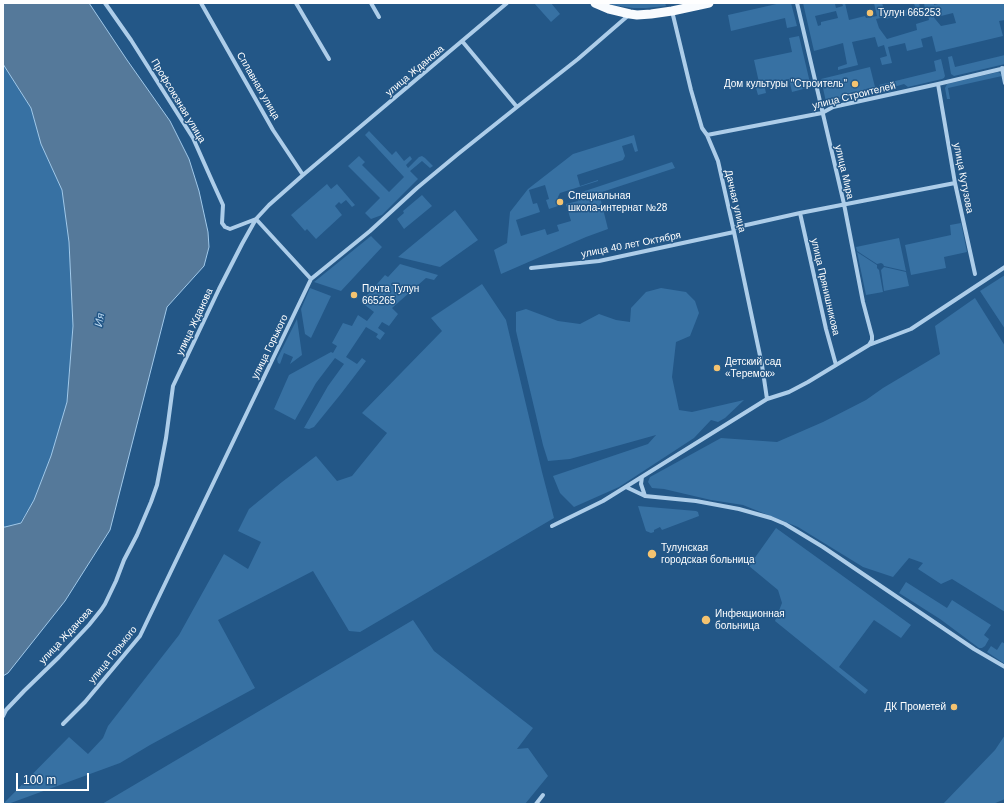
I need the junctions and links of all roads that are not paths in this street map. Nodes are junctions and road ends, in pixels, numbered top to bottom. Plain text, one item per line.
1 (105, 3) edge
2 (201, 3) edge
3 (296, 3) edge
4 (371, 3) edge
5 (507, 3) edge
6 (595, 3) edge
7 (708, 3) edge
8 (797, 3) edge
9 (672, 11) junction
10 (630, 14) junction
11 (379, 16) dead end
12 (462, 41) junction
13 (330, 59) dead end
14 (1004, 68) edge
15 (1005, 83) edge
16 (938, 84) junction
17 (517, 107) junction
18 (822, 112) junction
19 (707, 135) junction
20 (303, 176) junction
21 (956, 183) junction
22 (844, 204) junction
23 (800, 213) junction
24 (256, 219) junction
25 (733, 230) junction
26 (1005, 267) edge
27 (531, 268) dead end
28 (975, 274) dead end
29 (311, 280) junction
30 (869, 345) junction
31 (836, 364) junction
32 (767, 399) junction
33 (642, 477) junction
34 (626, 487) junction
35 (645, 496) junction
36 (552, 526) dead end
37 (1005, 668) edge
38 (3, 716) edge
39 (63, 724) dead end
40 (543, 795) dead end
41 (536, 804) edge

1 - 24 street, Профсоюзная улица
2 - 20 street, Сплавная улица
3 - 13 street
4 - 11 street
5 - 12 street, улица Жданова
6 - 10 highway
7 - 9 highway
8 - 18 street, улица Мира
9 - 10 highway
9 - 19 street, Дачная улица
10 - 17 street, улица Горького
12 - 17 street
12 - 20 street, улица Жданова
14 - 15 street
14 - 16 street, улица Строителей
16 - 18 street, улица Строителей
16 - 21 street, улица Кутузова
17 - 29 street, улица Горького
18 - 19 street, улица Строителей
18 - 22 street, улица Мира
19 - 25 street, Дачная улица
20 - 24 street, улица Жданова
21 - 22 street, улица 40 лет Октября
21 - 28 street, улица Кутузова
22 - 23 street, улица 40 лет Октября
22 - 30 street, улица Мира
23 - 25 street, улица 40 лет Октября
23 - 31 street, улица Прянишникова
24 - 29 street
24 - 38 street, улица Жданова
25 - 27 street, улица 40 лет Октября
25 - 32 street, Дачная улица
26 - 30 street
29 - 39 street, улица Горького
30 - 31 street
31 - 32 street
32 - 33 street
33 - 34 street
33 - 35 street
34 - 35 street
34 - 36 street
35 - 37 street
40 - 41 street

